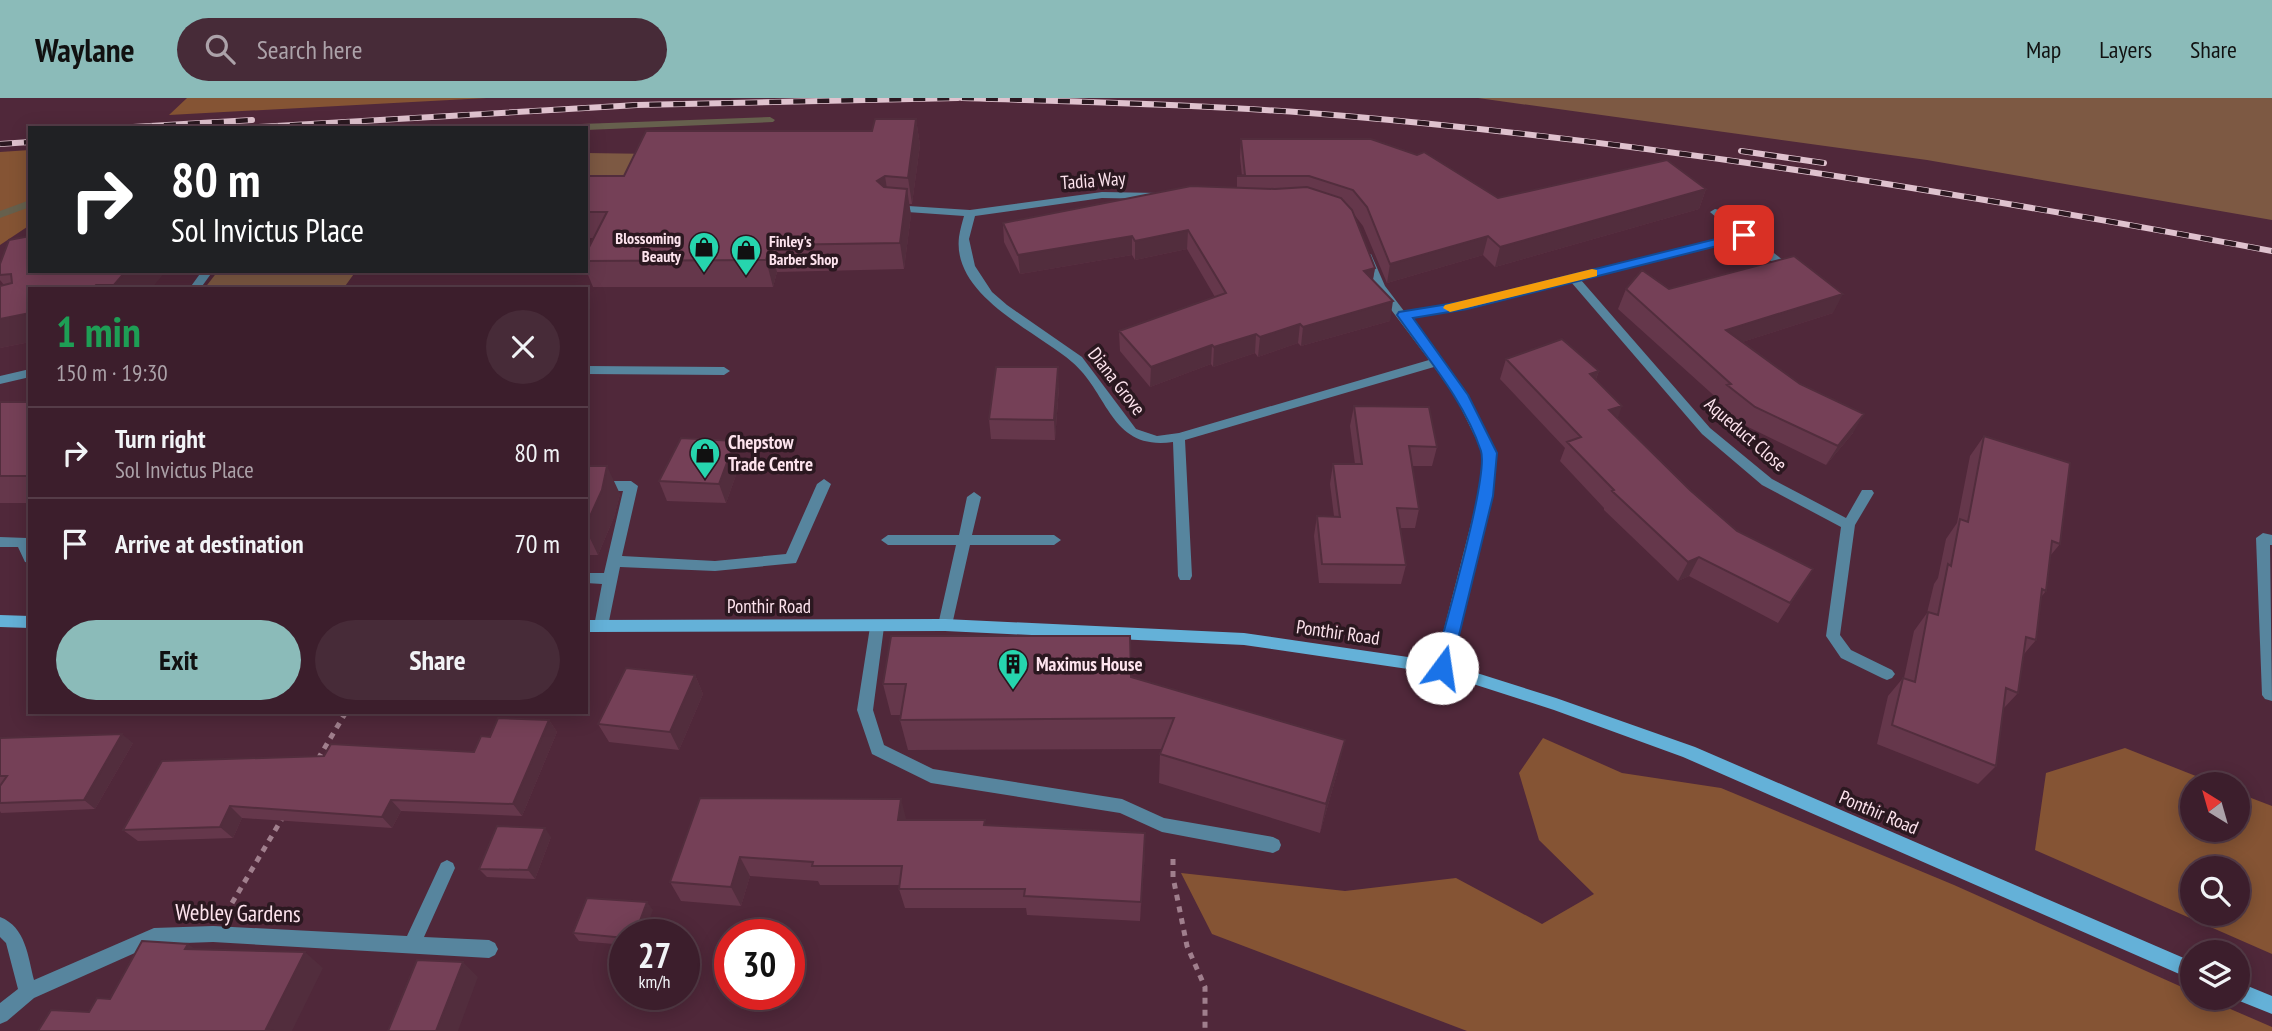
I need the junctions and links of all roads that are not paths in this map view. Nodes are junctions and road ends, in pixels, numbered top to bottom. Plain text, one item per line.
1 (1171, 197) edge
2 (889, 208) edge
3 (1715, 212) dead end
4 (970, 213) junction
5 (1744, 235) junction
6 (1363, 248) edge
7 (1784, 266) edge
8 (206, 273) edge
9 (1573, 278) junction
10 (196, 287) edge
11 (1404, 315) junction
12 (1437, 362) junction
13 (588, 370) edge
14 (724, 371) dead end
15 (28, 373) edge
16 (0, 380) edge
17 (1179, 437) junction
18 (824, 484) dead end
19 (588, 486) edge
20 (1867, 493) dead end
21 (974, 497) dead end
22 (1848, 524) junction
23 (888, 540) dead end
24 (965, 540) junction
25 (1054, 540) dead end
26 (2272, 540) edge
27 (0, 542) edge
28 (28, 554) edge
29 (614, 561) junction
30 (1185, 576) dead end
31 (588, 578) edge
32 (610, 579) junction
33 (0, 621) edge
34 (28, 622) edge
35 (945, 625) junction
36 (593, 626) edge
37 (877, 627) junction
38 (1442, 668) junction
39 (1887, 674) dead end
40 (2270, 695) dead end
41 (1273, 845) dead end
42 (447, 868) dead end
43 (0, 925) edge
44 (412, 944) junction
45 (489, 949) dead end
46 (2180, 965) edge
47 (28, 992) junction
48 (2250, 995) edge
49 (2272, 1005) edge
50 (0, 1015) edge

1 - 4 street, Tadia Way
2 - 4 street, Tadia Way
3 - 5 street
4 - 17 street, Diana Grove
5 - 7 street
5 - 9 street
6 - 11 street
8 - 10 street
9 - 11 street
9 - 22 street, Aqueduct Close
11 - 12 street
12 - 17 street, Diana Grove
12 - 38 street
13 - 14 street
15 - 16 street
17 - 30 street
18 - 29 street
19 - 29 street
20 - 22 street
21 - 24 street
22 - 39 street
23 - 24 street
24 - 25 street
24 - 35 street
26 - 40 street
27 - 28 street
29 - 32 street
31 - 32 street
32 - 36 street
33 - 34 main road
35 - 37 main road, Ponthir Road
35 - 38 main road, Ponthir Road
36 - 37 main road, Ponthir Road
37 - 41 street
38 - 46 main road, Ponthir Road
42 - 44 street
43 - 47 street
44 - 45 street, Webley Gardens
44 - 47 street, Webley Gardens
47 - 50 street, Webley Gardens
48 - 49 main road

